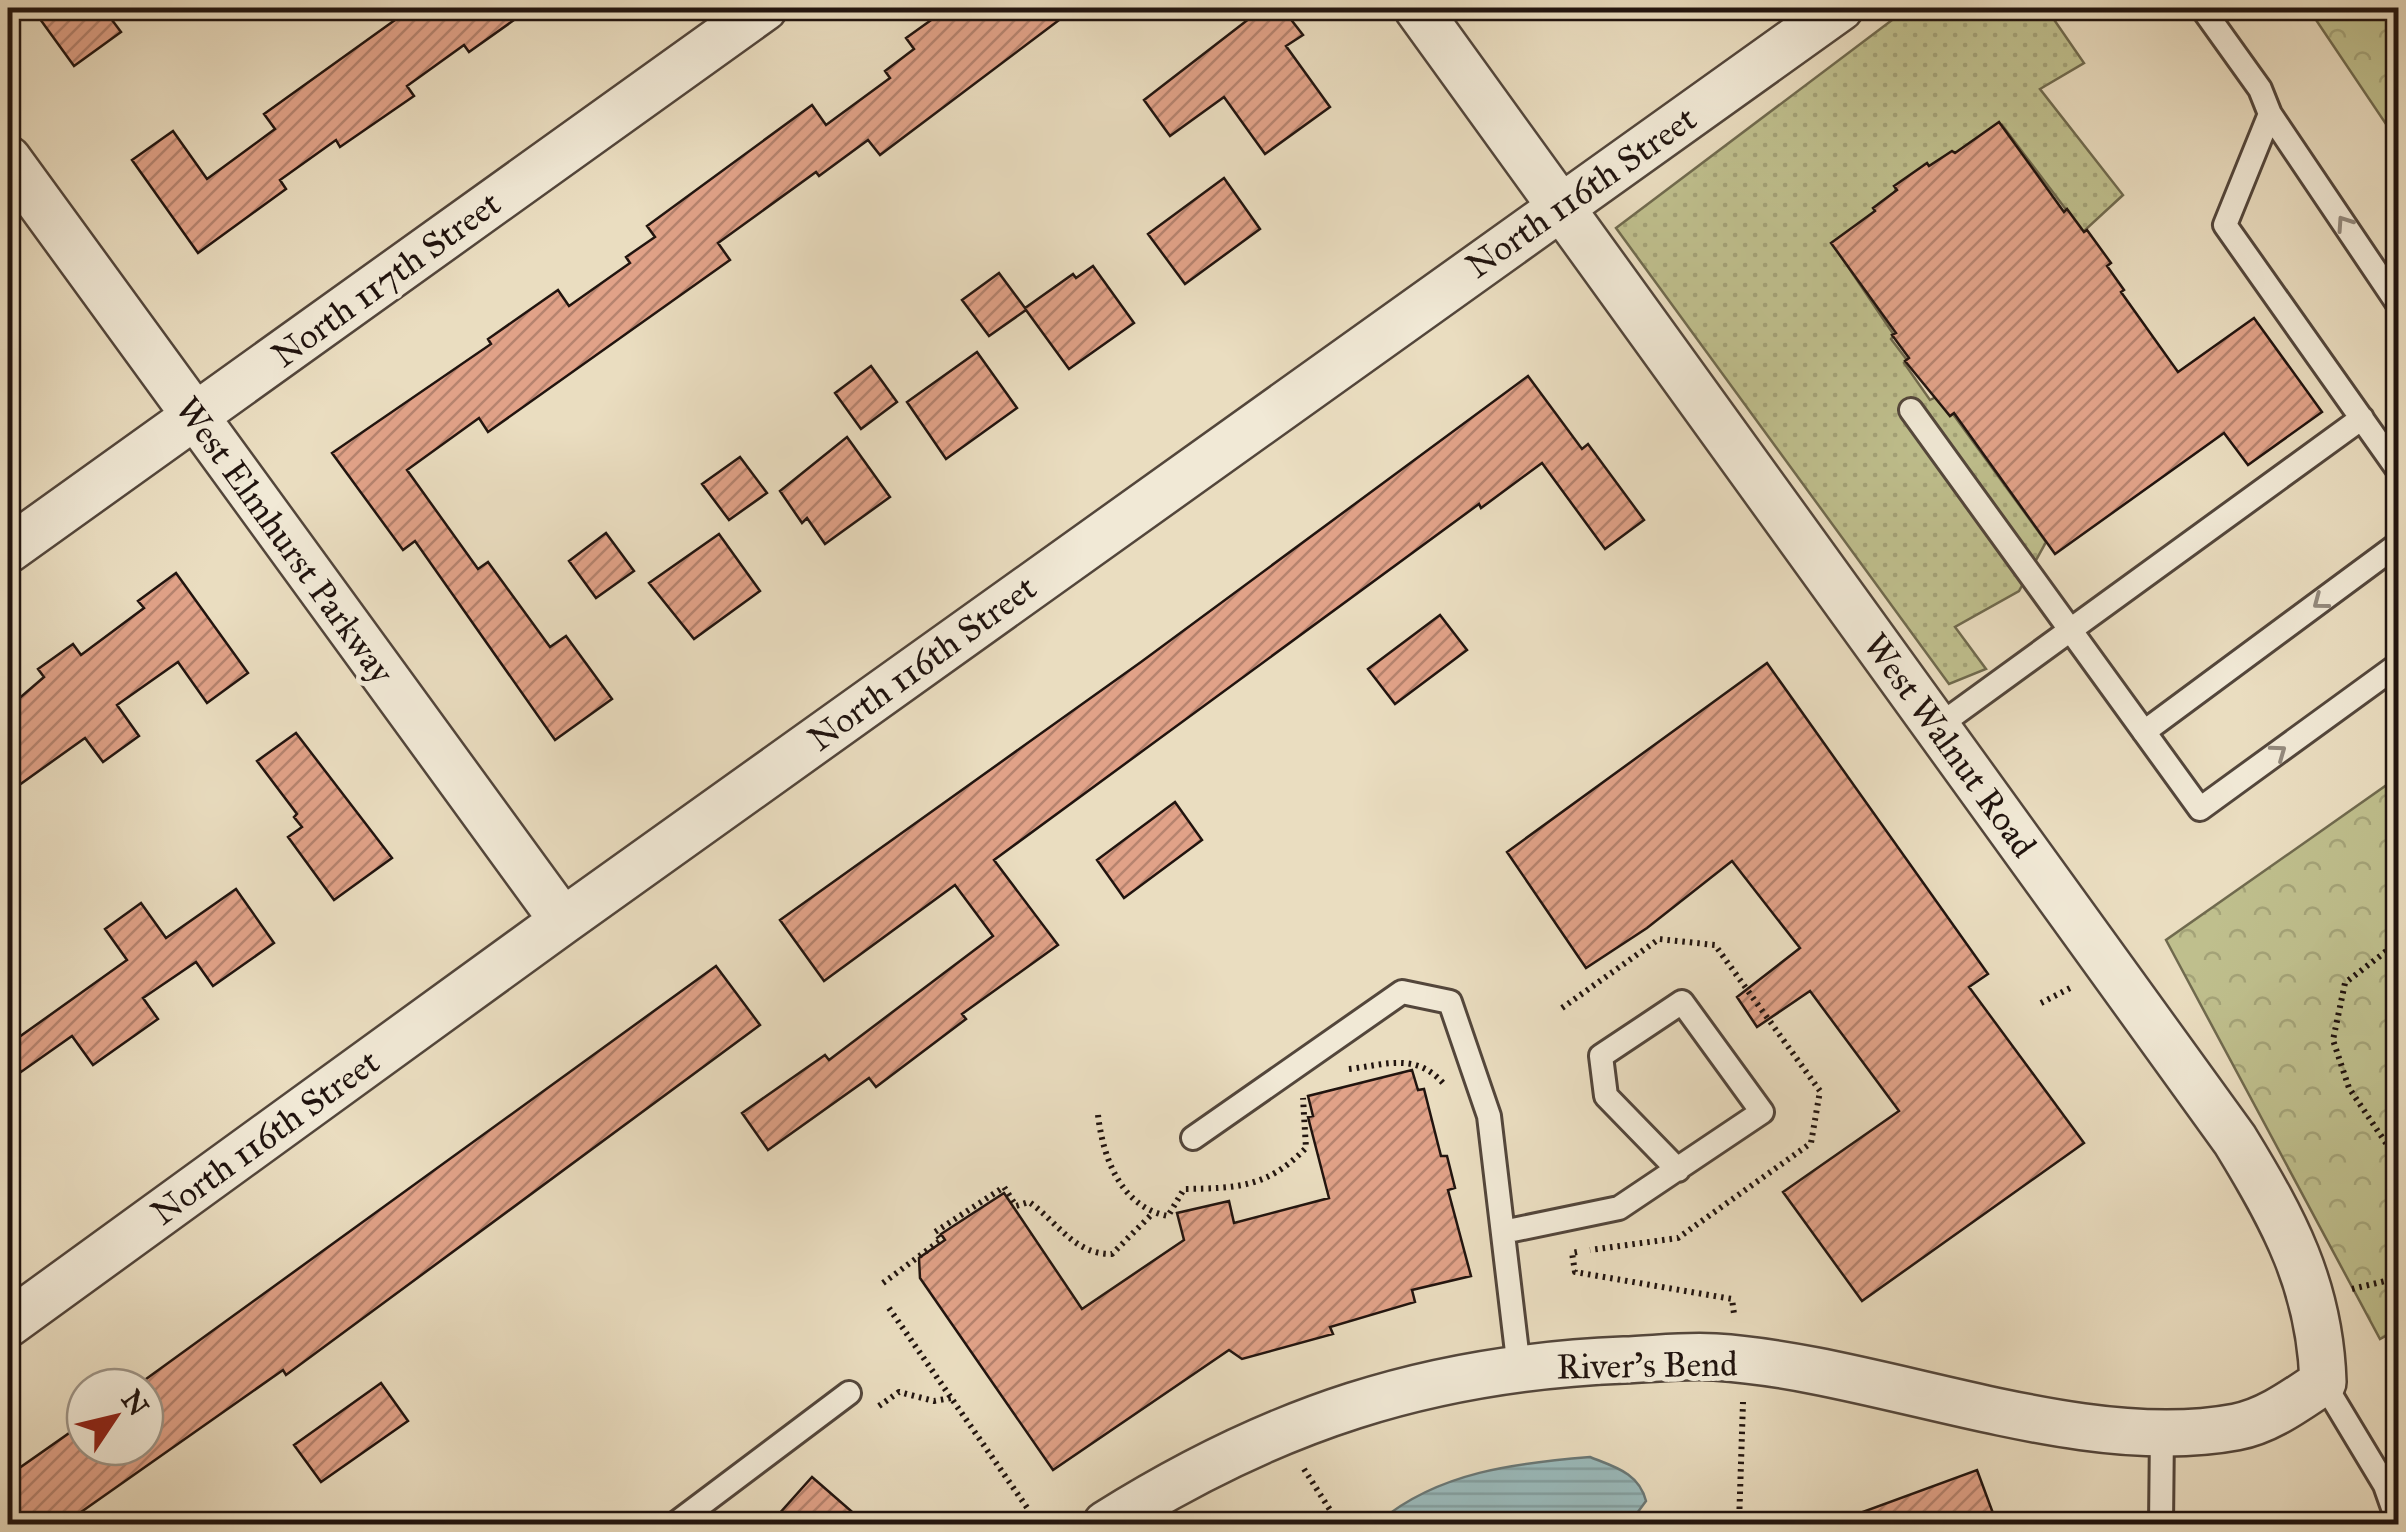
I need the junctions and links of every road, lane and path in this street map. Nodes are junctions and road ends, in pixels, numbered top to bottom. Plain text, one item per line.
1 (764, 8) edge
2 (1417, 8) edge
3 (1840, 8) edge
4 (2202, 8) edge
5 (2270, 114) junction
6 (8, 159) edge
7 (1560, 207) junction
8 (2398, 304) edge
9 (1911, 410) dead end
10 (194, 416) junction
11 (2362, 418) junction
12 (2398, 470) edge
13 (2398, 544) edge
14 (8, 550) edge
15 (2070, 630) junction
16 (2398, 665) edge
17 (1937, 727) junction
18 (2144, 732) junction
19 (563, 920) junction
20 (2398, 942) edge
21 (2075, 986) dead end
22 (2042, 1003) dead end
23 (1344, 1069) dead end
24 (1311, 1084) dead end
25 (1453, 1094) dead end
26 (1098, 1115) dead end
27 (1193, 1138) dead end
28 (2398, 1161) edge
29 (1678, 1170) junction
30 (1153, 1213) junction
31 (1503, 1232) junction
32 (883, 1283) dead end
33 (889, 1308) dead end
34 (8, 1324) edge
35 (1519, 1369) junction
36 (2323, 1382) junction
37 (849, 1394) dead end
38 (1743, 1400) dead end
39 (2162, 1431) junction
40 (1290, 1470) dead end
41 (1028, 1510) dead end
42 (2398, 1522) edge
43 (675, 1524) edge
44 (1106, 1524) edge
45 (1339, 1524) edge
46 (1738, 1524) edge
47 (2161, 1524) edge

1 - 10 street, North 117th Street
2 - 7 street, West Walnut Road
3 - 7 street, North 116th Street
4 - 5 lane
8 -> 5 lane
5 - 11 lane
6 - 10 street, West Elmhurst Parkway
7 - 17 street, West Walnut Road
7 - 19 street, North 116th Street
9 - 15 lane
10 - 14 street, North 117th Street
10 - 19 street, West Elmhurst Parkway
11 - 12 lane
11 - 15 lane
13 -> 18 lane
15 - 17 lane
15 - 18 lane
18 -> 16 lane
17 - 36 street, West Walnut Road
19 - 34 street, North 116th Street
20 - 28 path
21 - 22 path
23 - 25 path
24 - 30 path
26 - 30 path
27 - 31 lane
29 - 29 lane
29 - 31 lane
30 - 32 path
31 - 35 lane
33 - 41 path
35 - 39 street, River's Bend
35 - 44 street, River's Bend
36 - 39 street, River's Bend
36 - 42 lane, West Walnut Road
37 - 43 lane
38 - 46 path
39 - 47 lane
40 - 45 path

